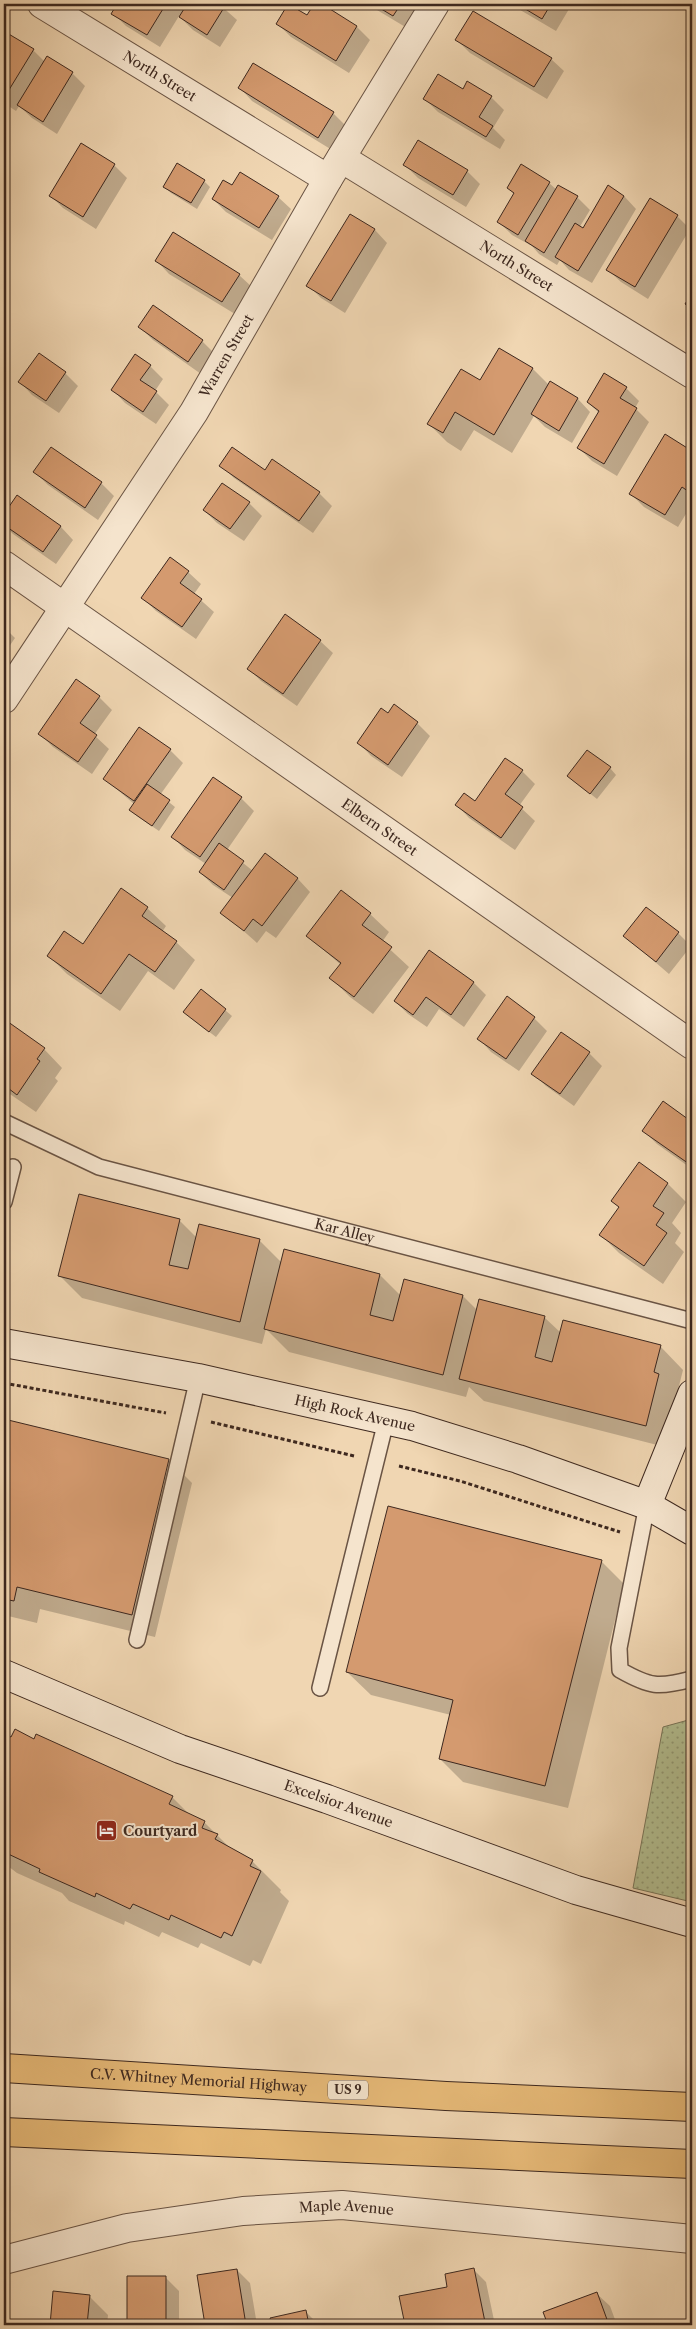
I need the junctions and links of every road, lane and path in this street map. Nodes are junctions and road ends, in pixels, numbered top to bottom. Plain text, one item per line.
1 (42, 4) edge
2 (435, 4) edge
3 (334, 169) junction
4 (692, 374) edge
5 (4, 565) edge
6 (66, 607) junction
7 (4, 699) edge
8 (692, 1045) edge
9 (4, 1122) edge
10 (13, 1167) dead end
11 (4, 1202) edge
12 (692, 1321) edge
13 (4, 1343) edge
14 (198, 1378) junction
15 (692, 1394) edge
16 (386, 1421) junction
17 (647, 1505) junction
18 (692, 1530) edge
19 (137, 1640) dead end
20 (4, 1674) edge
21 (692, 1680) edge
22 (320, 1688) dead end
23 (685, 1922) edge
24 (4, 2068) edge
25 (692, 2107) edge
26 (4, 2132) edge
27 (692, 2164) edge
28 (692, 2239) edge
29 (4, 2260) edge

1 - 3 street, North Street
2 - 3 street, Warren Street
3 - 4 street, North Street
3 - 6 street, Warren Street
5 - 6 street, Elbern Street
6 - 7 street, Warren Street
6 - 8 street, Elbern Street
9 - 12 lane, Kar Alley
10 - 11 lane
13 - 14 street, High Rock Avenue
14 - 16 street, High Rock Avenue
14 - 19 lane
15 - 17 street
16 - 17 street, High Rock Avenue
16 - 22 lane
17 - 18 street, High Rock Avenue
17 - 21 lane
20 - 23 street, Excelsior Avenue
24 - 25 highway, C.V. Whitney Memorial Highway / US 9
26 - 27 highway
28 - 29 street, Maple Avenue

